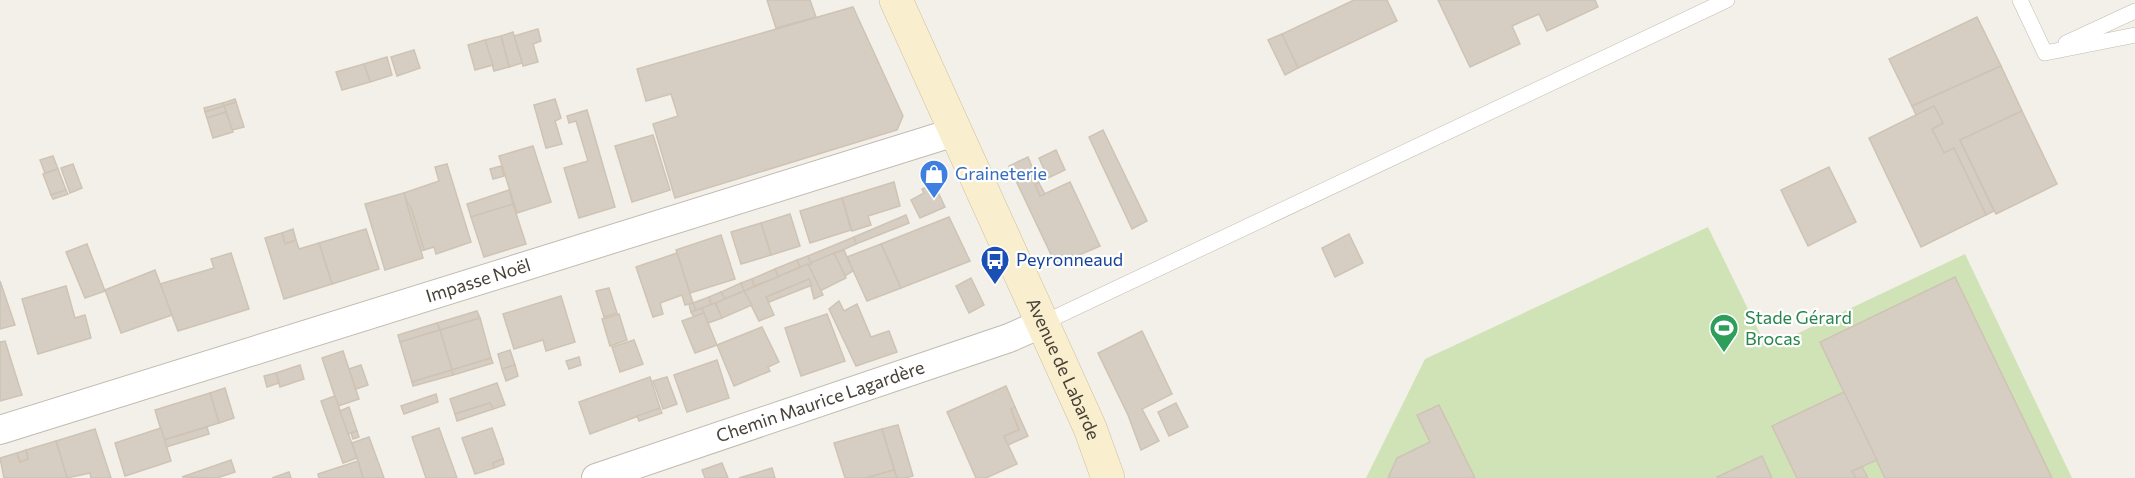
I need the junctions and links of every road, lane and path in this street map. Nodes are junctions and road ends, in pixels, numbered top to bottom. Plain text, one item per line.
1 (1727, 0) edge
2 (2020, 0) edge
3 (900, 1) edge
4 (2135, 11) edge
5 (2135, 35) edge
6 (2044, 53) junction
7 (955, 132) junction
8 (1043, 323) junction
9 (0, 430) edge
10 (596, 478) edge
11 (1108, 478) edge

1 - 8 lane
2 - 6 lane
3 - 7 main road, Avenue de Labarde
4 - 6 lane
5 - 6 lane
7 - 8 main road, Avenue de Labarde
7 - 9 street, Impasse Noël
8 - 10 street, Chemin Maurice Lagardère
8 - 11 main road, Avenue de Labarde

